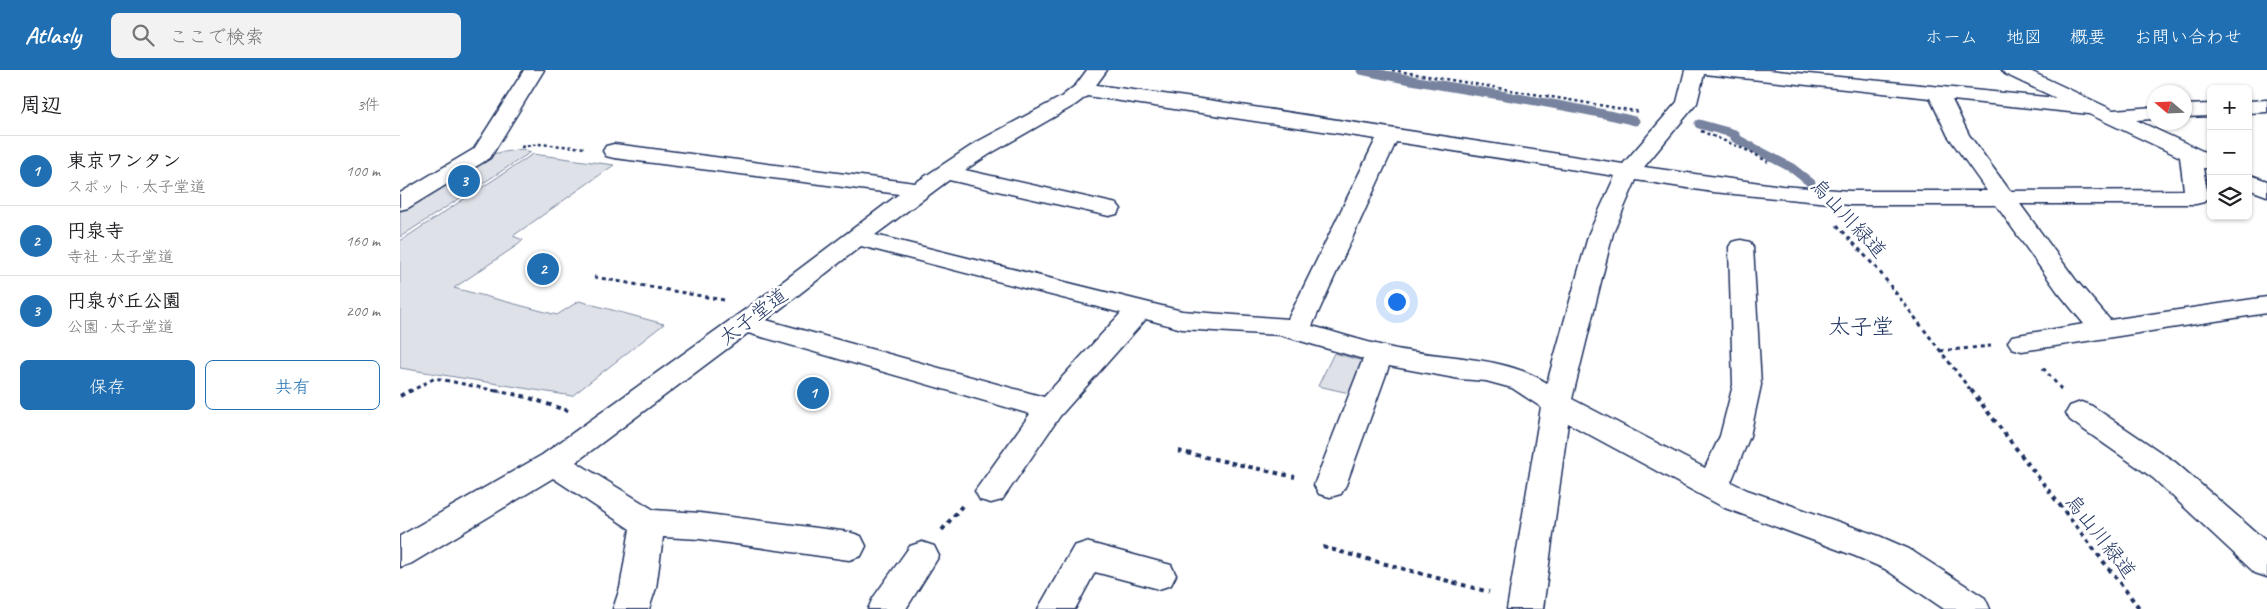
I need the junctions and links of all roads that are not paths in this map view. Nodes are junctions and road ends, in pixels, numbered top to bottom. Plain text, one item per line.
1 (534, 70) edge
2 (1695, 70) edge
3 (1710, 70) edge
4 (2012, 70) edge
5 (1841, 77) edge
6 (1090, 80) edge
7 (1938, 93) junction
8 (2267, 106) edge
9 (2252, 107) edge
10 (2207, 110) edge
11 (2192, 111) edge
12 (2101, 112) junction
13 (2147, 113) edge
14 (1388, 135) junction
15 (614, 151) road end
16 (2190, 154) junction
17 (2207, 162) edge
18 (1629, 171) junction
19 (947, 173) junction
20 (2252, 183) edge
21 (2267, 189) edge
22 (919, 190) junction
23 (2002, 198) junction
24 (400, 203) edge
25 (1109, 210) dead end
26 (858, 238) junction
27 (1741, 248) dead end
28 (2267, 305) edge
29 (1139, 310) junction
30 (755, 315) junction
31 (1296, 330) junction
32 (2104, 330) junction
33 (2022, 342) road end
34 (1379, 354) junction
35 (1556, 403) junction
36 (1050, 410) junction
37 (2081, 413) road end
38 (554, 463) junction
39 (1330, 485) road end
40 (1713, 487) junction
41 (991, 491) road end
42 (648, 523) junction
43 (849, 546) dead end
44 (400, 553) edge
45 (922, 556) road end
46 (2267, 563) edge
47 (1159, 575) dead end
48 (1526, 605) edge
49 (630, 609) edge
50 (886, 609) edge
51 (1056, 609) edge
52 (1972, 609) edge

1 - 24 street
2 - 18 street
3 - 5 street
4 - 12 street
5 - 7 street
6 - 14 street
6 - 19 street, 太子堂道
7 - 12 street
7 - 23 street
8 - 9 street
10 - 11 street
12 - 13 street
12 - 16 street
14 - 18 street
14 - 31 street
15 - 22 street
16 - 17 street
16 - 23 street
18 - 23 street
18 - 35 street
19 - 22 street, 太子堂道
19 - 25 street
20 - 21 street
22 - 26 street, 太子堂道
23 - 32 street
26 - 29 street
26 - 30 street, 太子堂道
27 - 40 street
28 - 32 street
29 - 31 street
29 - 36 street
30 - 36 street
30 - 38 street, 太子堂道
31 - 34 street
32 - 33 street
34 - 35 street
34 - 39 street
35 - 40 street
35 - 48 street
36 - 41 street
37 - 46 street
38 - 42 street
38 - 44 street, 太子堂道
40 - 52 street
42 - 43 street
42 - 49 street
45 - 50 street
47 - 51 street

